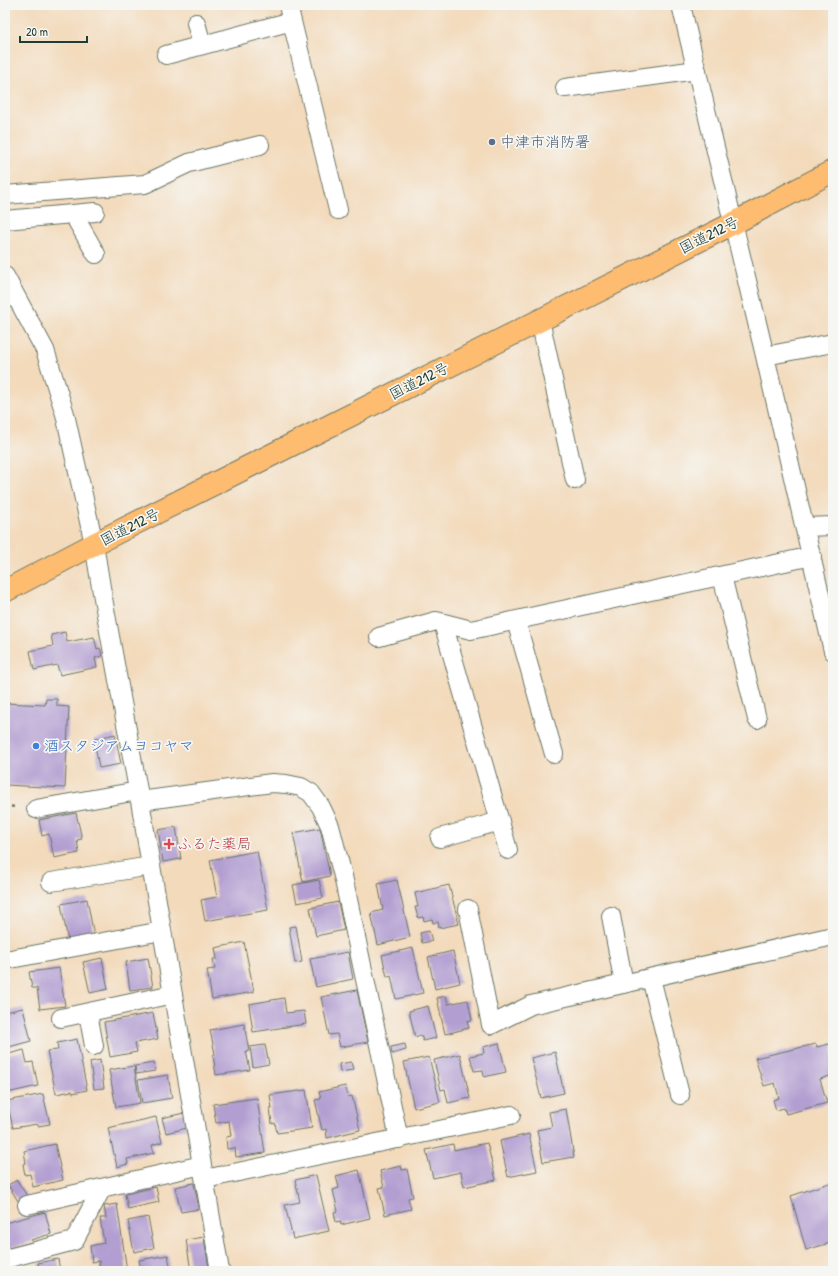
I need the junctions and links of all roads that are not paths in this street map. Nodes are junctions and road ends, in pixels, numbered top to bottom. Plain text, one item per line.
1 (681, 5) edge
2 (290, 13) edge
3 (196, 23) dead end
4 (202, 45) junction
5 (166, 55) dead end
6 (696, 70) junction
7 (565, 88) dead end
8 (260, 145) dead end
9 (833, 171) edge
10 (5, 195) edge
11 (338, 210) dead end
12 (95, 212) dead end
13 (73, 214) junction
14 (5, 220) edge
15 (734, 223) junction
16 (96, 254) dead end
17 (5, 276) edge
18 (540, 320) junction
19 (833, 343) edge
20 (765, 356) junction
21 (575, 480) dead end
22 (833, 526) edge
23 (805, 527) junction
24 (94, 544) junction
25 (812, 556) junction
26 (722, 576) junction
27 (5, 591) edge
28 (516, 621) junction
29 (443, 623) junction
30 (379, 637) dead end
31 (833, 651) edge
32 (758, 719) dead end
33 (554, 754) dead end
34 (139, 796) junction
35 (36, 808) dead end
36 (500, 821) junction
37 (440, 838) dead end
38 (508, 850) dead end
39 (151, 866) junction
40 (51, 882) dead end
41 (468, 909) dead end
42 (611, 916) dead end
43 (162, 931) junction
44 (833, 936) edge
45 (5, 960) edge
46 (651, 978) junction
47 (624, 984) junction
48 (173, 994) junction
49 (88, 1013) junction
50 (61, 1018) dead end
51 (94, 1046) dead end
52 (680, 1095) dead end
53 (511, 1115) dead end
54 (399, 1139) junction
55 (203, 1172) junction
56 (102, 1188) junction
57 (27, 1205) dead end
58 (5, 1259) edge
59 (220, 1271) edge

1 - 6 street
2 - 4 street
2 - 11 street
3 - 4 street
4 - 5 street
6 - 7 street
6 - 15 street
8 - 10 street
9 - 15 highway, 国道212号
12 - 13 street
13 - 14 street
13 - 16 street
15 - 18 highway, 国道212号
15 - 20 street
17 - 24 street
18 - 21 street
18 - 24 highway, 国道212号
19 - 20 street
20 - 23 street
22 - 23 street
23 - 25 street
24 - 27 highway, 国道212号
24 - 34 street
25 - 26 street
25 - 31 street
26 - 28 street
26 - 32 street
28 - 29 street
28 - 33 street
29 - 30 street
29 - 36 street
34 - 35 street
34 - 39 street
34 - 54 street
36 - 37 street
36 - 38 street
39 - 40 street
39 - 43 street
41 - 47 street
42 - 47 street
43 - 45 street
43 - 48 street
44 - 46 street
46 - 47 street
46 - 52 street
48 - 49 street
48 - 55 street
49 - 50 street
49 - 51 street
53 - 54 street
54 - 55 street
55 - 56 street
55 - 59 street
56 - 57 street
56 - 58 street

